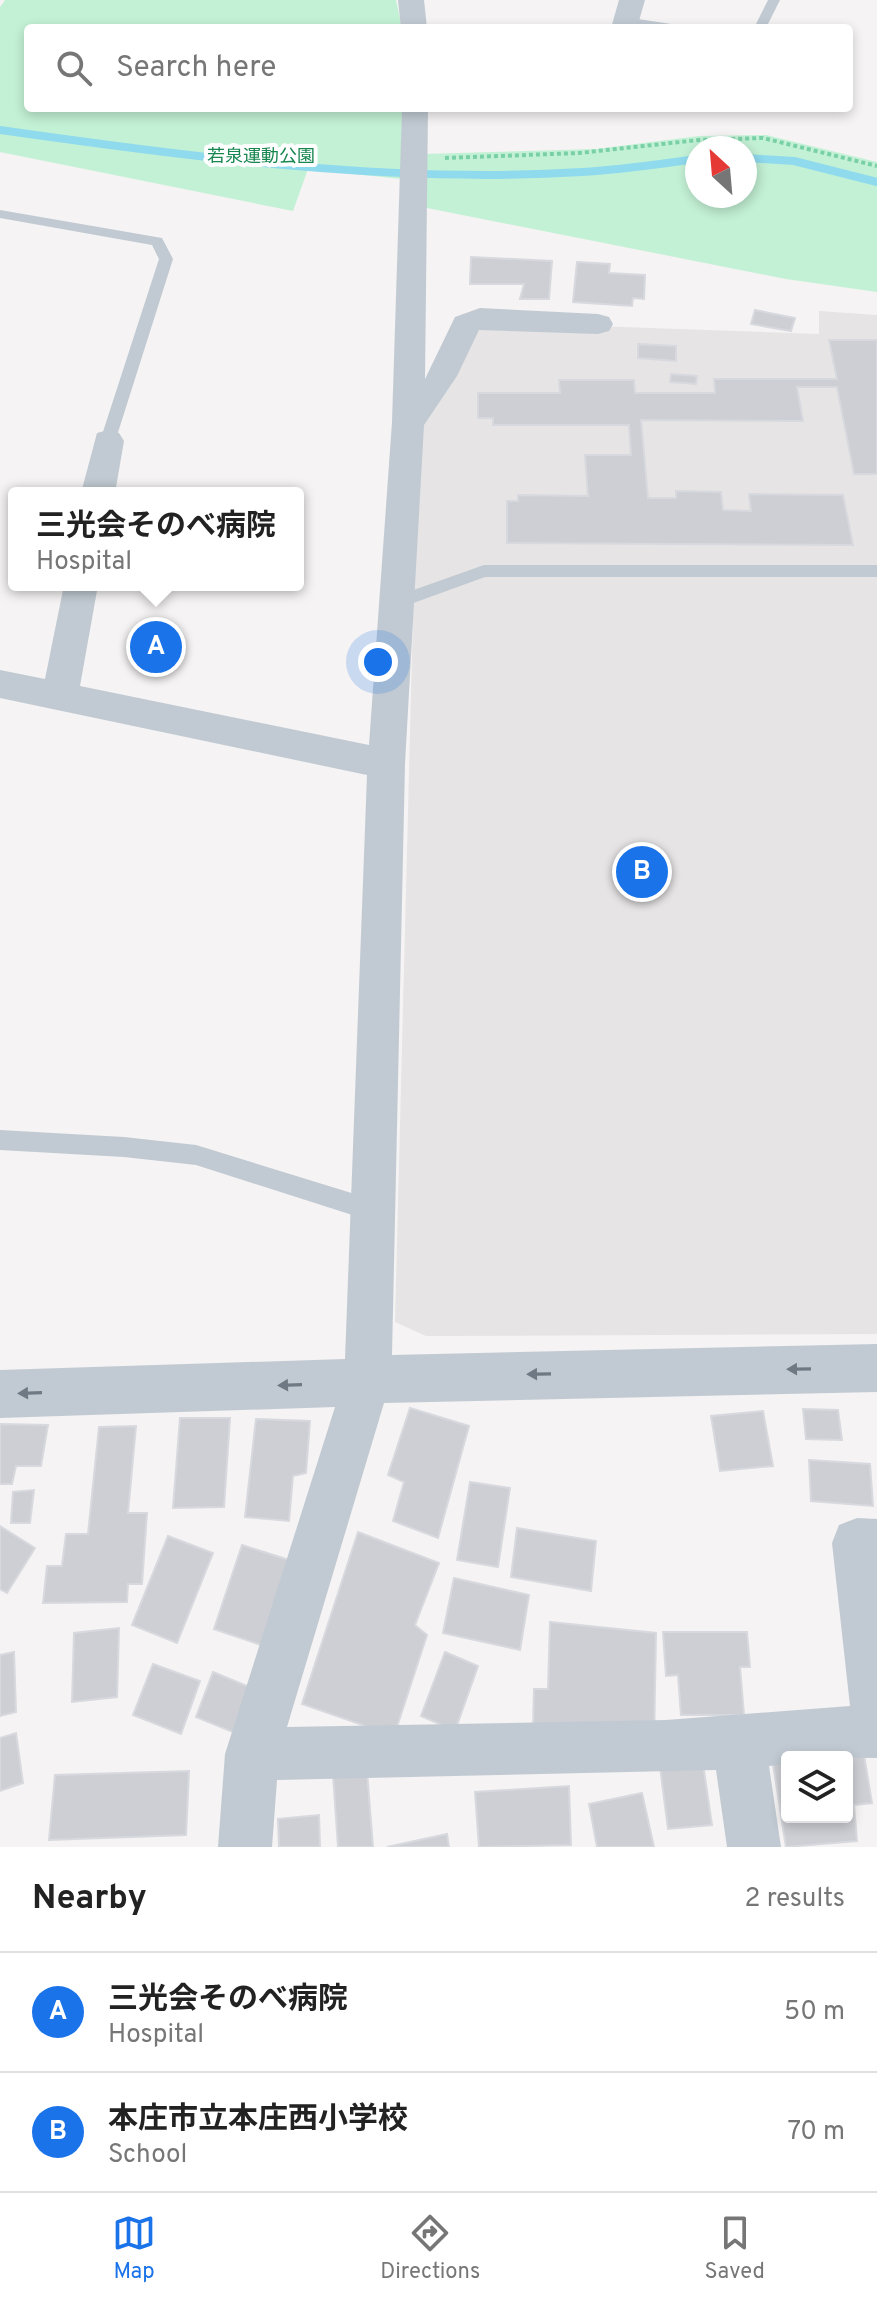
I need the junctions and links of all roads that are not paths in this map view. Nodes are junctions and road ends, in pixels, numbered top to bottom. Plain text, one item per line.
1 (411, 0) edge
2 (774, 0) edge
3 (627, 16) edge
4 (414, 24) edge
5 (656, 24) edge
6 (762, 24) edge
7 (415, 112) edge
8 (0, 214) edge
9 (598, 324) dead end
10 (408, 422) junction
11 (108, 441) joint
12 (99, 487) edge
13 (877, 571) edge
14 (80, 591) edge
15 (397, 603) junction
16 (0, 684) edge
17 (60, 696) junction
18 (386, 764) junction
19 (0, 1140) edge
20 (371, 1210) junction
21 (877, 1368) edge
22 (368, 1378) junction
23 (0, 1394) edge
24 (877, 1544) edge
25 (877, 1709) edge
26 (877, 1731) edge
27 (739, 1742) junction
28 (252, 1754) junction
29 (245, 1847) edge
30 (754, 1847) edge

1 - 4 street
2 - 6 lane
3 - 5 lane
7 - 10 street
8 - 11 lane
9 - 10 street
10 - 15 street
11 - 12 street
13 - 15 lane
14 - 17 street
15 - 18 street
16 - 17 street
17 - 18 street
18 - 20 street
19 - 20 lane
20 - 22 street
21 -> 22 street
22 -> 23 street
22 - 28 street
24 - 25 street
26 - 27 street
27 - 28 street
27 - 30 street
28 - 29 street

